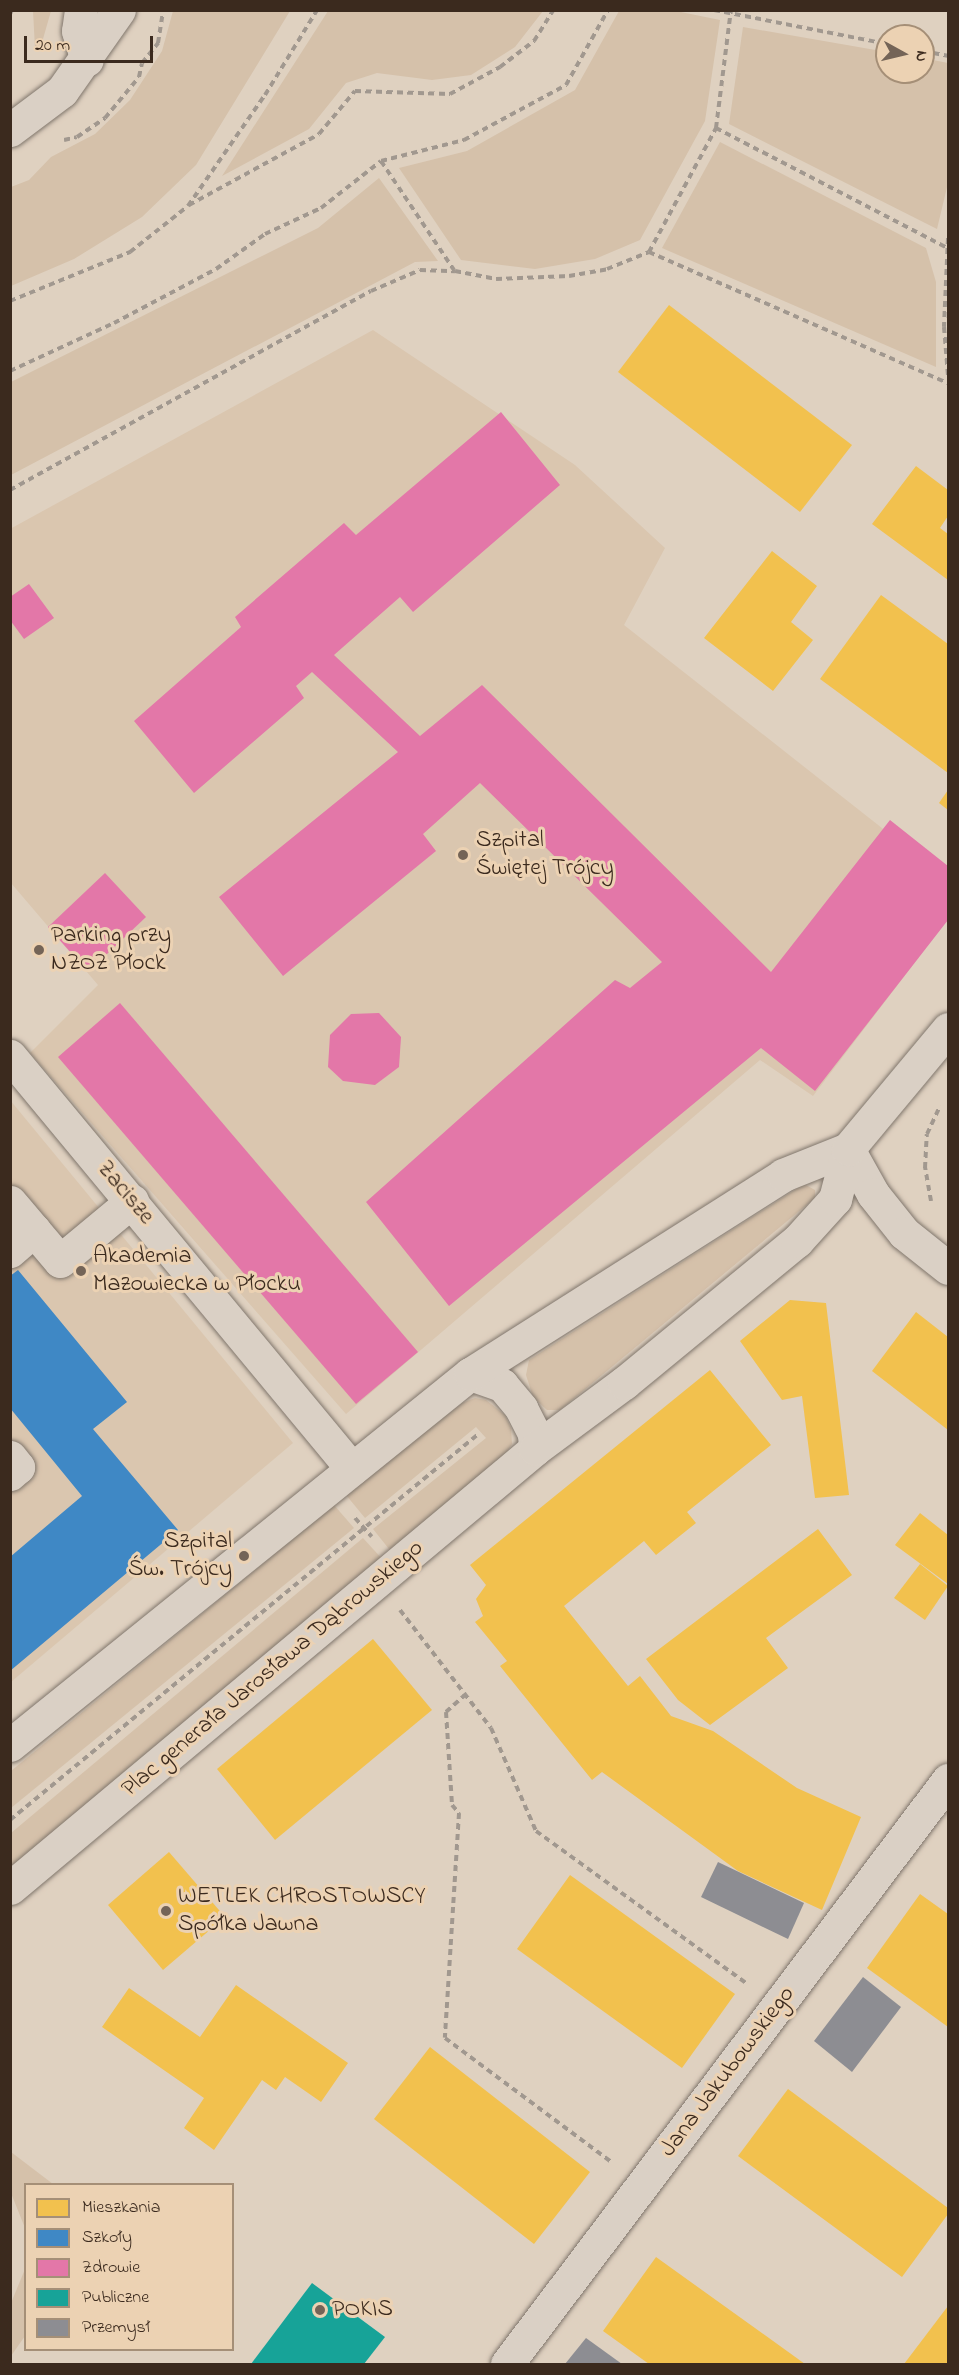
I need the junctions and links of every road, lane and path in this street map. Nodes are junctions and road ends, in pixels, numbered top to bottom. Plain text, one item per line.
1 (81, 10) edge
2 (119, 10) edge
3 (317, 10) edge
4 (553, 10) edge
5 (608, 10) edge
6 (714, 10) edge
7 (730, 12) edge
8 (875, 42) edge
9 (87, 60) junction
10 (716, 128) junction
11 (10, 130) edge
12 (381, 161) junction
13 (188, 206) junction
14 (948, 238) edge
15 (946, 247) junction
16 (649, 252) junction
17 (455, 271) junction
18 (10, 302) edge
19 (10, 371) edge
20 (948, 376) edge
21 (948, 383) edge
22 (10, 490) edge
23 (948, 1029) edge
24 (10, 1056) edge
25 (940, 1106) dead end
26 (848, 1149) junction
27 (132, 1201) junction
28 (10, 1202) edge
29 (939, 1209) dead end
30 (22, 1240) edge
31 (948, 1268) edge
32 (470, 1374) junction
33 (477, 1435) dead end
34 (535, 1449) junction
35 (10, 1457) edge
36 (10, 1474) edge
37 (340, 1478) junction
38 (364, 1528) junction
39 (397, 1566) junction
40 (399, 1610) dead end
41 (466, 1694) junction
42 (10, 1745) edge
43 (948, 1780) edge
44 (10, 1820) edge
45 (10, 1888) edge
46 (752, 1988) dead end
47 (614, 2164) dead end
48 (507, 2364) edge

1 - 9 street
2 - 9 street
3 - 13 path
4 - 13 path
5 - 12 path
6 - 7 path
7 - 8 path
7 - 10 path
9 - 11 street
10 - 15 path
10 - 16 path
12 - 17 path
12 - 19 path
13 - 18 path
14 - 15 path
15 - 20 path
16 - 17 path
16 - 21 path
17 - 22 path
23 - 26 street
24 - 27 street, Zacisze
25 - 29 path
26 - 31 street
26 - 32 street
26 - 34 street, Plac generała Jarosława Dąbrowskiego
27 - 30 street
27 - 37 street, Zacisze
28 - 30 street
32 - 34 street
32 - 37 street
33 - 38 path
34 - 39 street, Plac generała Jarosława Dąbrowskiego
35 - 36 street
37 - 38 path
37 - 42 street
38 - 39 path
38 - 44 path
39 - 45 street, Plac generała Jarosława Dąbrowskiego
40 - 41 path
41 - 46 path
41 - 47 path
43 - 48 street, Jana Jakubowskiego

